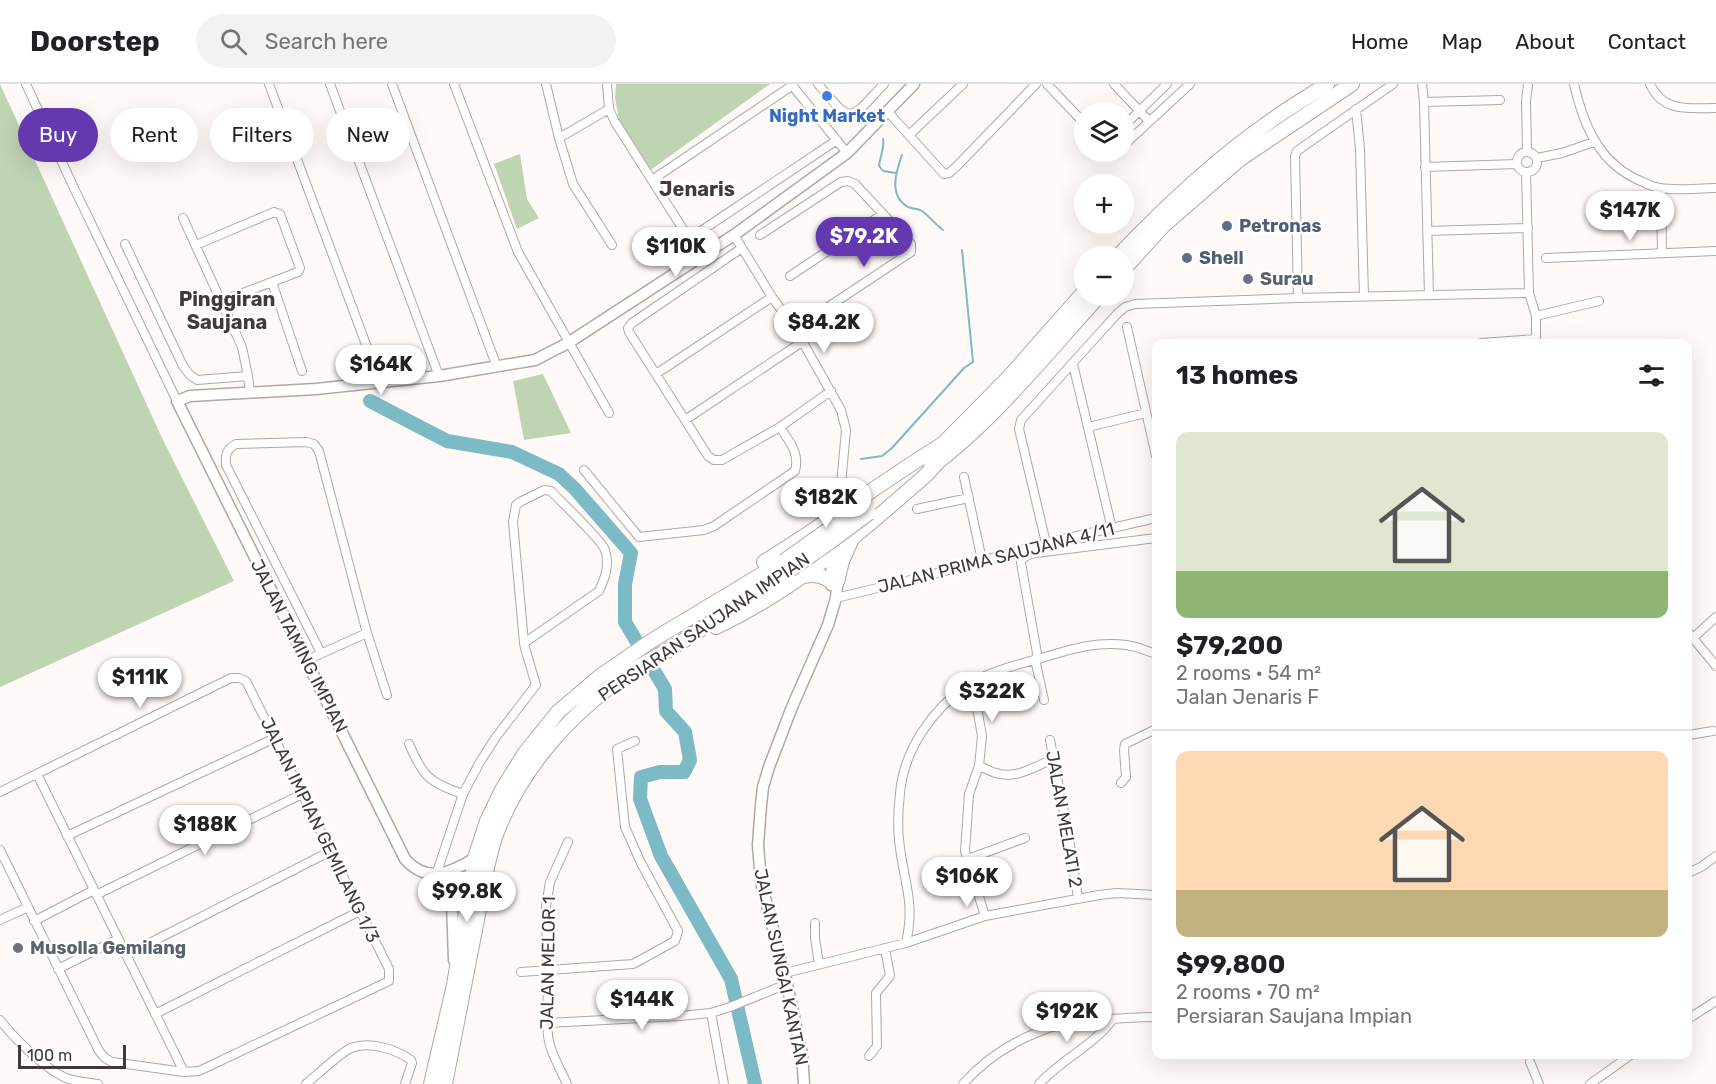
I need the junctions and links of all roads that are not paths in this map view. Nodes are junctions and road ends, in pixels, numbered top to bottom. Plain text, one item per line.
1 (26, 84) edge
2 (268, 84) edge
3 (330, 84) edge
4 (392, 84) edge
5 (454, 84) edge
6 (546, 84) edge
7 (607, 84) edge
8 (818, 84) edge
9 (884, 84) edge
10 (914, 84) edge
11 (963, 84) edge
12 (1036, 84) edge
13 (1047, 84) edge
14 (1114, 84) edge
15 (1167, 84) edge
16 (1190, 84) edge
17 (1327, 84) edge
18 (1352, 84) edge
19 (1393, 84) edge
20 (1422, 84) edge
21 (1527, 84) edge
22 (1574, 84) edge
23 (1650, 84) edge
24 (792, 85) edge
25 (1180, 87) edge
26 (1500, 100) dead end
27 (1424, 102) junction
28 (1716, 108) edge
29 (609, 109) junction
30 (1356, 109) junction
31 (1140, 111) junction
32 (888, 112) junction
33 (1074, 112) edge
34 (1134, 117) edge
35 (1149, 121) junction
36 (909, 135) junction
37 (1134, 135) edge
38 (559, 138) junction
39 (837, 141) junction
40 (1594, 142) junction
41 (1527, 152) junction
42 (848, 153) junction
43 (1536, 158) junction
44 (1517, 164) junction
45 (1425, 167) junction
46 (1526, 172) junction
47 (652, 180) junction
48 (1661, 188) junction
49 (1716, 188) edge
50 (782, 201) junction
51 (792, 214) junction
52 (883, 214) junction
53 (183, 218) dead end
54 (1528, 228) junction
55 (1427, 231) junction
56 (734, 235) junction
57 (760, 235) dead end
58 (689, 239) junction
59 (125, 244) dead end
60 (196, 245) junction
61 (612, 245) dead end
62 (1128, 246) edge
63 (742, 248) junction
64 (1716, 251) edge
65 (1662, 254) junction
66 (700, 256) junction
67 (1134, 258) edge
68 (1546, 258) dead end
69 (790, 276) dead end
70 (272, 282) junction
71 (1529, 293) junction
72 (1429, 295) junction
73 (772, 297) junction
74 (1364, 297) junction
75 (1298, 298) junction
76 (222, 301) junction
77 (1599, 301) dead end
78 (1074, 303) edge
79 (1090, 306) edge
80 (1536, 316) junction
81 (813, 317) dead end
82 (1127, 327) dead end
83 (1536, 339) edge
84 (802, 342) junction
85 (568, 343) junction
86 (1073, 364) junction
87 (497, 367) junction
88 (302, 371) dead end
89 (656, 374) junction
90 (248, 376) junction
91 (439, 376) junction
92 (380, 382) junction
93 (831, 391) junction
94 (250, 393) junction
95 (177, 401) junction
96 (609, 413) dead end
97 (1146, 413) junction
98 (685, 420) junction
99 (780, 427) junction
100 (1088, 427) junction
101 (1152, 439) edge
102 (937, 463) junction
103 (584, 470) dead end
104 (964, 477) dead end
105 (840, 492) junction
106 (969, 498) junction
107 (862, 507) junction
108 (917, 509) dead end
109 (837, 514) junction
110 (1152, 519) edge
111 (1112, 529) junction
112 (1152, 538) edge
113 (852, 539) junction
114 (1046, 543) junction
115 (836, 552) junction
116 (982, 560) junction
117 (787, 566) junction
118 (803, 576) junction
119 (834, 582) junction
120 (836, 598) junction
121 (832, 612) junction
122 (1716, 617) edge
123 (368, 633) junction
124 (1692, 634) edge
125 (1692, 637) edge
126 (649, 639) junction
127 (524, 643) junction
128 (667, 651) junction
129 (321, 653) junction
130 (1152, 653) edge
131 (1037, 659) junction
132 (307, 660) junction
133 (1716, 666) edge
134 (969, 684) junction
135 (387, 695) dead end
136 (1044, 700) dead end
137 (1152, 731) edge
138 (1713, 731) dead end
139 (1692, 734) edge
140 (275, 738) junction
141 (1050, 740) dead end
142 (636, 741) dead end
143 (409, 744) dead end
144 (1055, 758) junction
145 (979, 766) junction
146 (37, 774) junction
147 (1121, 783) dead end
148 (0, 792) edge
149 (302, 794) junction
150 (463, 794) junction
151 (67, 836) junction
152 (1025, 837) dead end
153 (568, 842) dead end
154 (0, 850) edge
155 (331, 851) junction
156 (1716, 856) edge
157 (475, 858) junction
158 (968, 859) junction
159 (1692, 871) edge
160 (436, 875) junction
161 (95, 893) junction
162 (1152, 895) edge
163 (1078, 898) junction
164 (28, 907) junction
165 (360, 911) junction
166 (985, 916) junction
167 (0, 920) edge
168 (34, 921) junction
169 (815, 923) dead end
170 (118, 939) junction
171 (906, 942) junction
172 (885, 948) junction
173 (126, 955) junction
174 (819, 964) junction
175 (58, 969) junction
176 (547, 971) junction
177 (521, 972) dead end
178 (786, 978) junction
179 (454, 985) junction
180 (1716, 1001) edge
181 (711, 1013) junction
182 (155, 1014) junction
183 (1692, 1016) edge
184 (1152, 1017) edge
185 (1113, 1019) junction
186 (0, 1020) edge
187 (548, 1023) junction
188 (868, 1056) dead end
189 (1620, 1059) edge
190 (1530, 1062) dead end
191 (184, 1072) junction
192 (98, 1084) edge
193 (306, 1084) edge
194 (405, 1084) edge
195 (431, 1084) edge
196 (445, 1084) edge
197 (567, 1084) edge
198 (724, 1084) edge
199 (804, 1084) edge
200 (963, 1084) edge
201 (1040, 1084) edge
202 (1539, 1084) edge
203 (1590, 1084) edge

1 - 95 street, JALAN TAMING IMPIAN
2 - 92 street
3 - 91 street
4 - 87 street
5 - 85 street
6 - 38 street
7 - 29 street
8 - 9 street
10 - 32 street
11 - 36 street
12 - 36 street
13 - 33 street
14 - 31 street
15 - 31 street
16 - 25 street
17 - 62 highway
18 - 67 highway
19 - 30 street
20 - 27 street
21 - 41 street
22 - 40 street
23 - 28 street
24 - 39 street
24 - 47 street
25 - 35 street
26 - 27 street
27 - 45 street
29 - 38 street
29 - 47 street
30 - 74 street
30 - 75 street
31 - 34 street
31 - 35 street
32 - 36 street
32 - 42 street
35 - 37 street
38 - 61 street
39 - 42 street
39 - 58 street
40 - 43 street
40 - 48 street
41 - 43 street
41 - 44 street
42 - 50 street
43 - 46 street
44 - 45 street
44 - 46 street
45 - 55 street
46 - 54 street
47 - 58 street
48 - 49 street
48 - 65 street
50 - 51 street
50 - 56 street
51 - 52 street
51 - 57 street
52 - 69 street
52 - 81 street
53 - 60 street
54 - 55 street
54 - 71 street
55 - 72 street
56 - 63 street
56 - 66 street
58 - 66 street
59 - 90 street
60 - 70 street
60 - 76 street
63 - 73 street
63 - 89 street
64 - 65 street
65 - 68 street
66 - 85 street
70 - 76 street
70 - 88 street
71 - 72 street
71 - 80 street
72 - 74 street
73 - 84 street
73 - 89 street
74 - 75 street
75 - 86 street
76 - 90 street
77 - 80 street
78 - 107 highway, PERSIARAN SAUJANA IMPIAN
79 - 102 highway, PERSIARAN SAUJANA IMPIAN
80 - 83 street
82 - 97 street
84 - 93 street
84 - 98 street
85 - 87 street
85 - 96 street
86 - 100 street
86 - 114 street
87 - 91 street
89 - 98 street
90 - 94 street
91 - 92 street
92 - 94 street
93 - 99 street
93 - 105 street
94 - 95 street
95 - 132 street, JALAN TAMING IMPIAN
97 - 100 street
97 - 101 street
98 - 99 street
99 - 103 street
100 - 111 street
102 - 107 highway, PERSIARAN SAUJANA IMPIAN
102 - 113 highway
104 - 106 street
105 - 107 highway
105 - 109 street
106 - 108 street
106 - 116 street
107 - 109 highway
107 - 117 highway, PERSIARAN SAUJANA IMPIAN, bridge
109 - 115 street, JALAN SUNGAI KANTAN
109 - 126 highway
110 - 111 street, JALAN PRIMA SAUJANA 4/11
111 - 114 street, JALAN PRIMA SAUJANA 4/11
112 - 131 street
113 - 115 highway
113 - 119 highway
114 - 116 street, JALAN PRIMA SAUJANA 4/11
115 - 118 highway
115 - 119 street, JALAN SUNGAI KANTAN
116 - 120 street, JALAN PRIMA SAUJANA 4/11
117 - 126 highway, PERSIARAN SAUJANA IMPIAN
117 - 128 highway, PERSIARAN SAUJANA IMPIAN
118 - 119 highway
118 - 128 highway
119 - 120 street, JALAN SUNGAI KANTAN
119 - 121 street, JALAN SUNGAI KANTAN
120 - 121 street, JALAN SUNGAI KANTAN
121 - 178 street, JALAN SUNGAI KANTAN
122 - 124 street
123 - 129 street
123 - 129 street
123 - 135 street
125 - 133 street
126 - 157 highway, PERSIARAN SAUJANA IMPIAN
127 - 127 street
127 - 150 street
128 - 196 highway, PERSIARAN SAUJANA IMPIAN
129 - 132 street
130 - 131 street
131 - 134 street
131 - 136 street
132 - 160 street, JALAN TAMING IMPIAN
134 - 145 street
134 - 171 street
137 - 147 street
138 - 139 street
140 - 146 street, JALAN IMPIAN GEMILANG 1/3
140 - 149 street, JALAN IMPIAN GEMILANG 1/3
140 - 151 street
141 - 144 street, JALAN MELATI 2
142 - 176 street
143 - 150 street
144 - 145 street
144 - 163 street, JALAN MELATI 2
145 - 158 street
146 - 148 street
146 - 151 street
149 - 155 street, JALAN IMPIAN GEMILANG 1/3
149 - 161 street
150 - 160 street
151 - 161 street
152 - 158 street
153 - 176 street, JALAN MELOR 1
154 - 164 street
155 - 165 street, JALAN IMPIAN GEMILANG 1/3
155 - 173 street
156 - 159 street
157 - 160 street
157 - 179 highway, PERSIARAN SAUJANA IMPIAN
158 - 166 street
160 - 179 street
161 - 168 street
161 - 170 street
162 - 163 street, JALAN MELATI 2
163 - 166 street, JALAN MELATI 2
164 - 167 street
164 - 168 street
165 - 182 street
165 - 191 street, JALAN IMPIAN GEMILANG 1/3
166 - 171 street, JALAN MELATI 2
168 - 175 street
169 - 174 street
170 - 173 street
170 - 175 street
171 - 172 street, JALAN MELATI 2
172 - 174 street, JALAN MELATI 2
172 - 188 street
173 - 182 street
174 - 178 street, JALAN MELATI 2
175 - 191 street
176 - 177 street
176 - 187 street, JALAN MELOR 1
178 - 181 street, JALAN MELATI 2
178 - 199 street, JALAN SUNGAI KANTAN
179 - 195 highway, PERSIARAN SAUJANA IMPIAN
180 - 183 street
181 - 187 street, JALAN MELATI 2
181 - 198 street
182 - 191 street
184 - 185 street
185 - 200 street
185 - 201 street
186 - 192 street
187 - 197 street, JALAN MELOR 1
189 - 203 street
190 - 202 street
193 - 194 street

